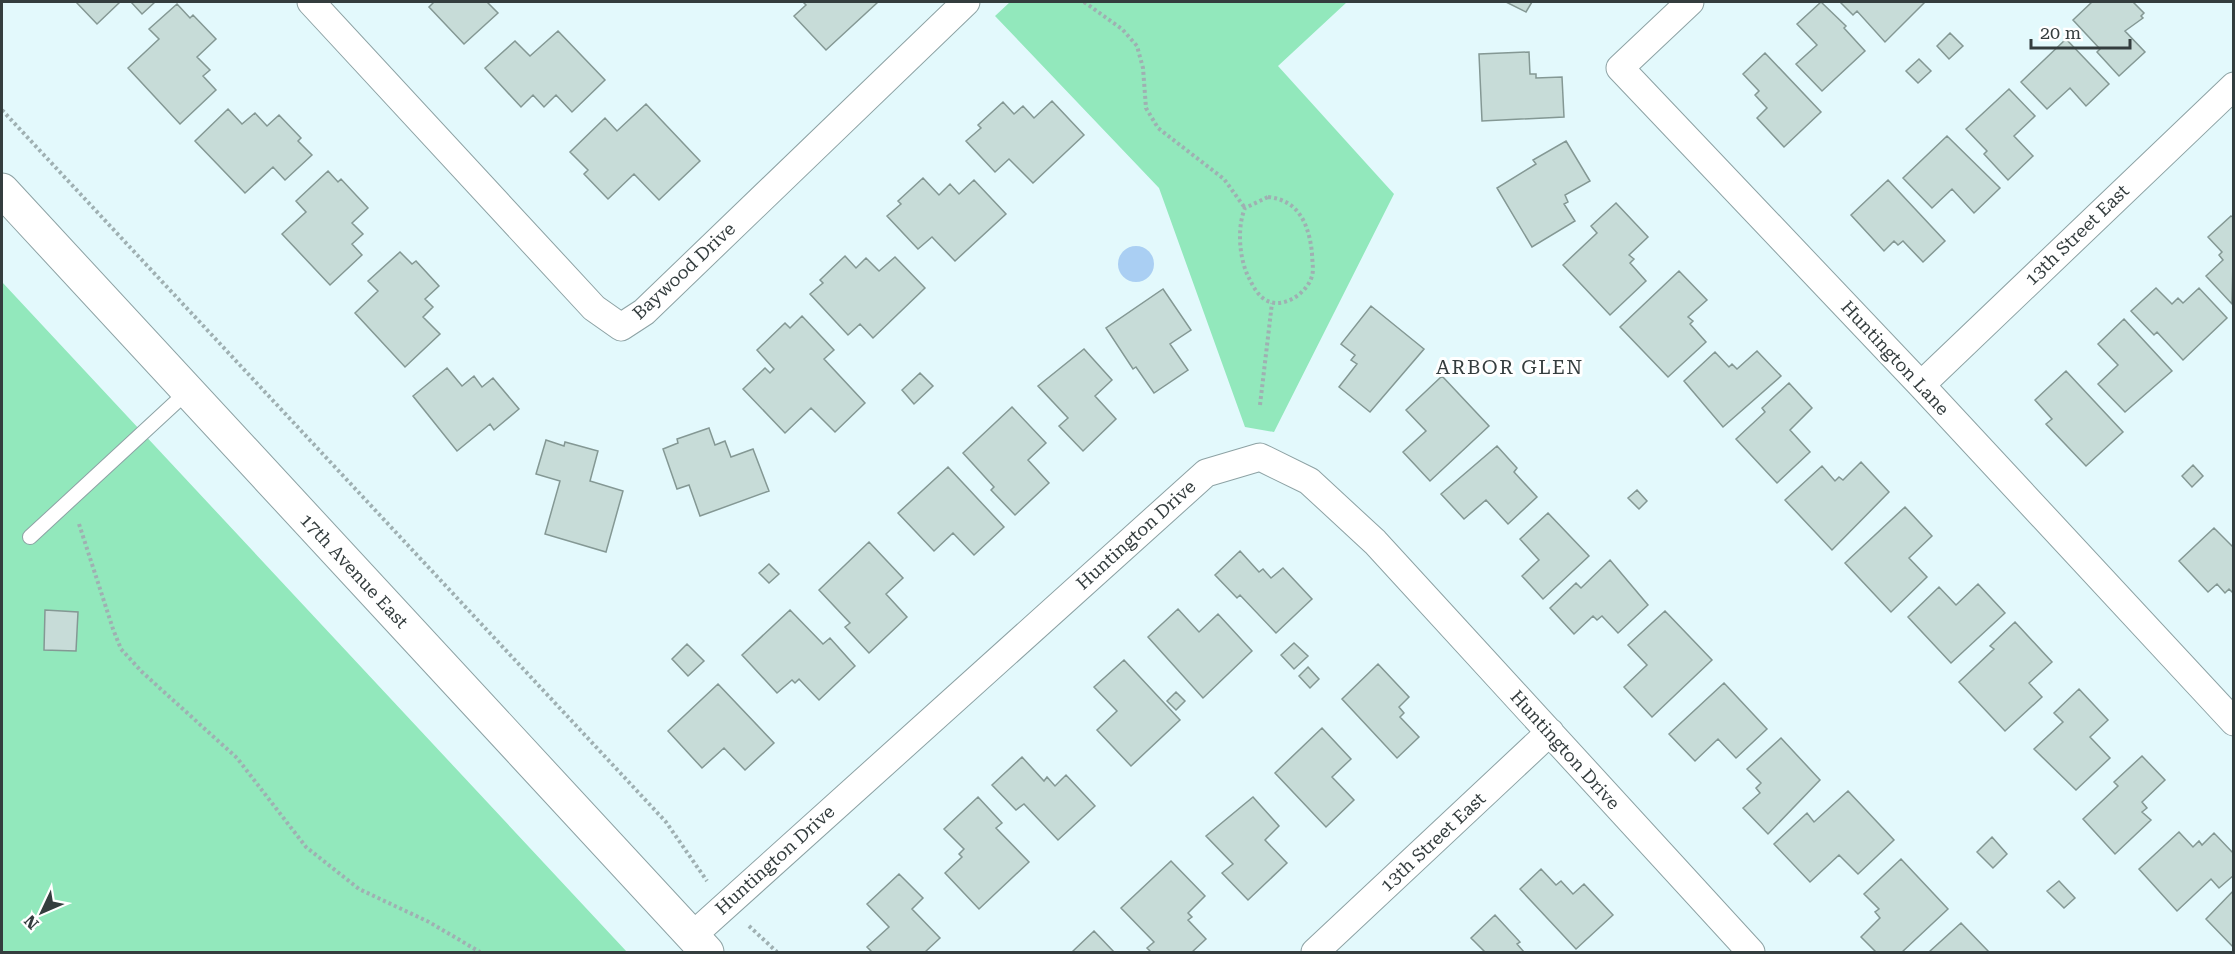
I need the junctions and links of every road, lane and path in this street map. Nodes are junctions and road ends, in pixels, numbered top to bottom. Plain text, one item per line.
1 (311, 2) edge
2 (966, 2) edge
3 (1084, 2) edge
4 (1690, 2) edge
5 (2234, 86) edge
6 (2, 110) edge
7 (2, 190) edge
8 (1245, 208) junction
9 (1272, 303) junction
10 (1921, 385) junction
11 (188, 391) junction
12 (1260, 405) dead end
13 (72, 499) junction
14 (30, 537) dead end
15 (2234, 722) edge
16 (1550, 732) junction
17 (703, 877) dead end
18 (763, 941) dead end
19 (699, 944) edge
20 (480, 952) edge
21 (777, 952) edge
22 (1316, 952) edge
23 (1751, 952) edge

1 - 2 street, Baywood Drive
3 - 8 path
4 - 10 street, Huntington Lane
5 - 10 street, 13th Street East
6 - 17 path
7 - 11 street, 17th Avenue East
8 - 9 path
8 - 9 path
9 - 12 path
10 - 15 street, Huntington Lane
11 - 13 lane
11 - 19 street, 17th Avenue East
13 - 14 lane
13 - 20 path
16 - 19 street, Huntington Drive
16 - 22 street, 13th Street East
16 - 23 street, Huntington Drive
18 - 21 path

